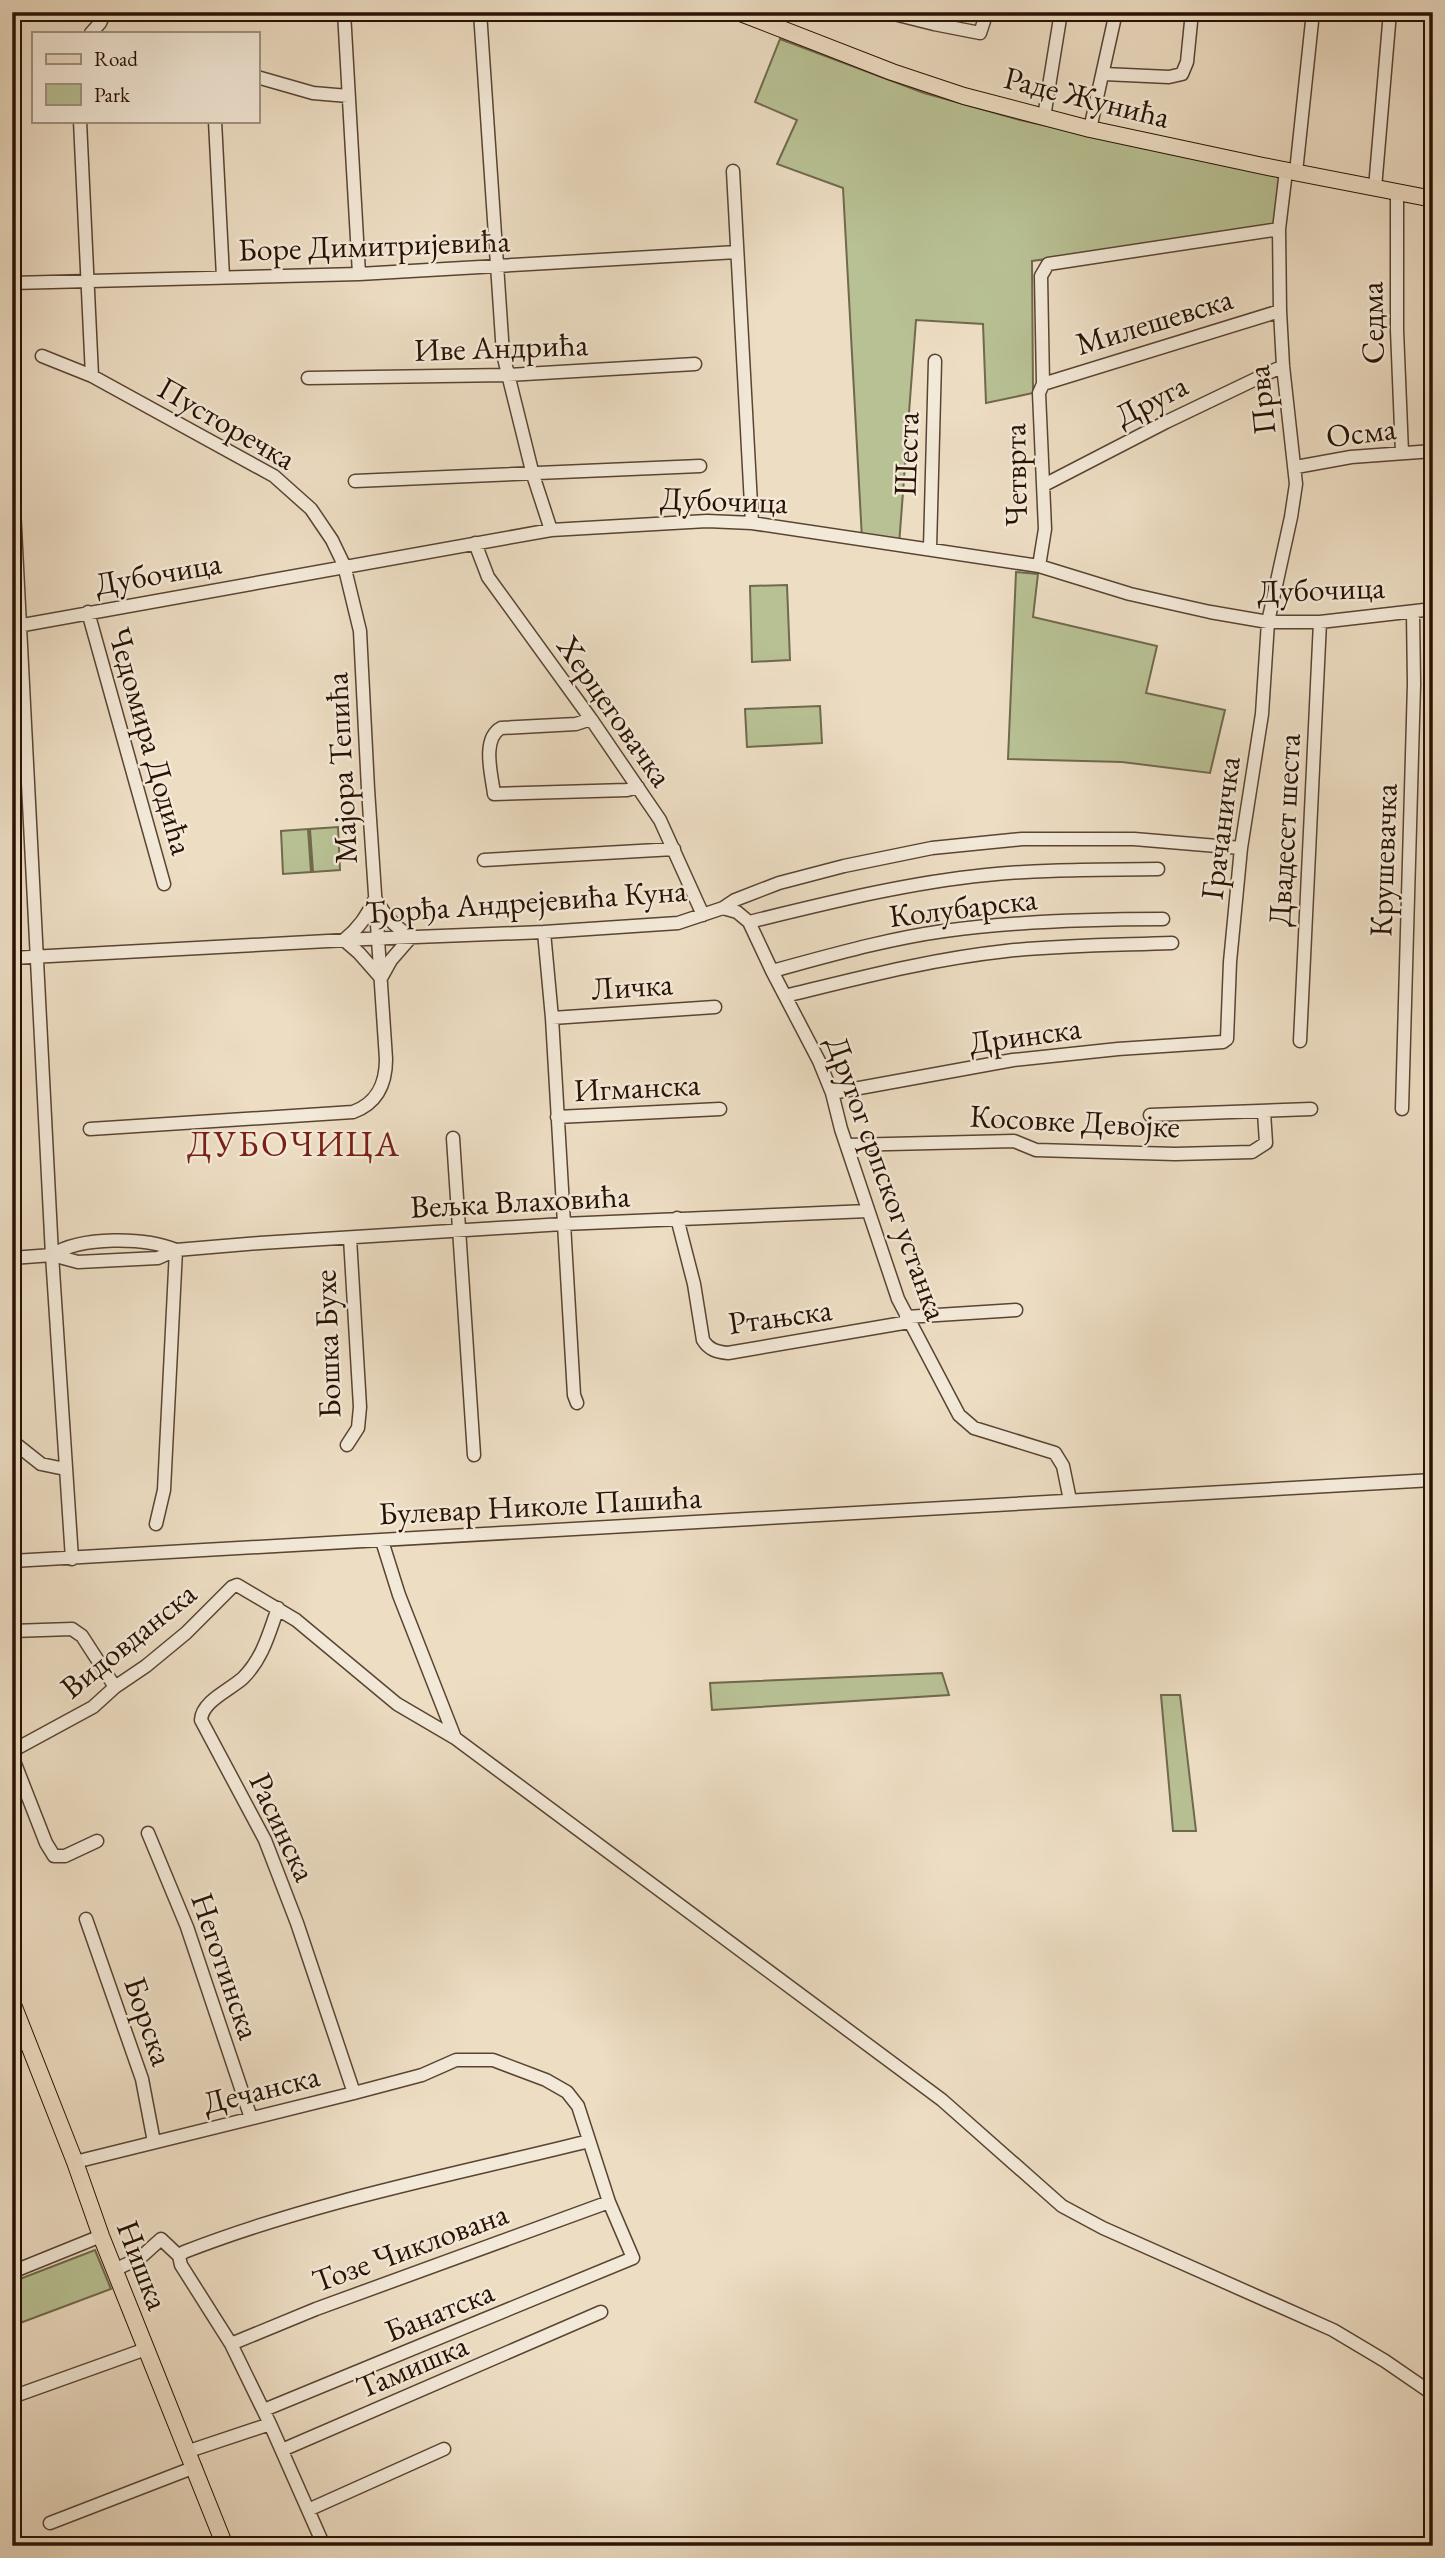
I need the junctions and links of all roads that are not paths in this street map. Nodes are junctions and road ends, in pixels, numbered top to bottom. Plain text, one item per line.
1 (105, 12) edge
2 (344, 12) edge
3 (480, 12) edge
4 (738, 12) edge
5 (886, 12) edge
6 (987, 12) edge
7 (1060, 12) edge
8 (1116, 12) edge
9 (1192, 12) edge
10 (1313, 12) edge
11 (1390, 12) edge
12 (936, 18) edge
13 (95, 32) edge
14 (1104, 74) junction
15 (259, 78) edge
16 (348, 96) junction
17 (1044, 117) junction
18 (80, 122) edge
19 (215, 122) edge
20 (1090, 128) junction
21 (733, 171) dead end
22 (1291, 171) junction
23 (1375, 188) junction
24 (1397, 193) junction
25 (1433, 199) edge
26 (1279, 229) junction
27 (737, 252) junction
28 (496, 266) junction
29 (359, 274) junction
30 (223, 277) junction
31 (12, 282) edge
32 (88, 282) junction
33 (1280, 311) junction
34 (42, 356) dead end
35 (935, 361) dead end
36 (695, 364) dead end
37 (1283, 366) junction
38 (507, 375) junction
39 (92, 376) junction
40 (308, 378) dead end
41 (1042, 384) junction
42 (1433, 451) edge
43 (1402, 453) junction
44 (701, 466) dead end
45 (1296, 467) junction
46 (12, 470) edge
47 (533, 475) junction
48 (355, 481) dead end
49 (1044, 485) junction
50 (13, 508) edge
51 (752, 523) junction
52 (551, 530) junction
53 (475, 543) junction
54 (930, 548) junction
55 (344, 565) junction
56 (1039, 566) junction
57 (1433, 609) edge
58 (88, 612) junction
59 (1413, 612) junction
60 (1268, 622) junction
61 (1320, 622) junction
62 (16, 626) edge
63 (592, 719) junction
64 (638, 787) junction
65 (1241, 848) junction
66 (674, 849) junction
67 (484, 860) dead end
68 (1158, 869) dead end
69 (164, 884) dead end
70 (375, 898) junction
71 (723, 908) junction
72 (703, 915) junction
73 (1163, 919) dead end
74 (749, 922) junction
75 (544, 932) junction
76 (411, 937) junction
77 (378, 938) junction
78 (344, 940) junction
79 (1172, 943) dead end
80 (38, 956) junction
81 (12, 958) edge
82 (772, 971) junction
83 (381, 978) junction
84 (786, 996) junction
85 (715, 1007) dead end
86 (552, 1018) junction
87 (1226, 1041) joint
88 (1300, 1041) dead end
89 (832, 1094) junction
90 (720, 1109) dead end
91 (1311, 1109) dead end
92 (1402, 1109) dead end
93 (1264, 1112) junction
94 (1150, 1115) dead end
95 (557, 1117) junction
96 (90, 1129) dead end
97 (453, 1138) dead end
98 (847, 1145) junction
99 (868, 1211) junction
100 (677, 1218) junction
101 (563, 1224) junction
102 (459, 1231) junction
103 (350, 1238) junction
104 (176, 1250) junction
105 (52, 1255) junction
106 (12, 1258) edge
107 (1016, 1310) dead end
108 (907, 1319) junction
109 (577, 1403) dead end
110 (12, 1441) edge
111 (347, 1445) dead end
112 (474, 1455) dead end
113 (65, 1469) junction
114 (1433, 1480) edge
115 (1070, 1500) junction
116 (156, 1524) dead end
117 (382, 1541) junction
118 (72, 1559) junction
119 (12, 1561) edge
120 (278, 1608) junction
121 (12, 1631) edge
122 (115, 1687) junction
123 (455, 1738) junction
124 (12, 1754) edge
125 (148, 1833) dead end
126 (97, 1841) dead end
127 (86, 1919) dead end
128 (12, 2002) edge
129 (354, 2094) junction
130 (251, 2118) junction
131 (589, 2141) junction
132 (154, 2142) junction
133 (75, 2162) junction
134 (609, 2202) junction
135 (101, 2236) junction
136 (179, 2256) junction
137 (114, 2270) junction
138 (12, 2272) edge
139 (601, 2312) dead end
140 (231, 2344) junction
141 (146, 2349) junction
142 (1433, 2394) edge
143 (12, 2397) edge
144 (264, 2410) junction
145 (270, 2424) junction
146 (444, 2449) dead end
147 (189, 2451) junction
148 (282, 2451) junction
149 (195, 2467) junction
150 (308, 2510) junction
151 (50, 2523) dead end
152 (225, 2546) edge
153 (324, 2546) edge

1 - 13 street
2 - 16 street
3 - 28 street
4 - 17 main road, Раде Жунића
5 - 12 street
6 - 12 street
7 - 17 street
8 - 14 street
9 - 14 street
10 - 22 street, Прва
11 - 23 street
14 - 20 street
15 - 16 street
16 - 29 street
17 - 20 main road, Раде Жунића
18 - 32 street
19 - 30 street
20 - 22 main road, Раде Жунића
21 - 27 street
22 - 23 main road, Раде Жунића
22 - 26 street, Прва
23 - 24 main road, Раде Жунића
24 - 25 main road, Раде Жунића
24 - 43 street, Седма
26 - 33 street, Прва
26 - 41 street, Четврта
27 - 28 street, Боре Димитријевића
27 - 51 street
28 - 29 street, Боре Димитријевића
28 - 38 street
29 - 30 street, Боре Димитријевића
30 - 32 street, Боре Димитријевића
31 - 32 street, Боре Димитријевића
32 - 39 street
33 - 37 street, Прва
33 - 41 street, Милешевска
34 - 39 street, Пусторечка
35 - 54 street, Шеста
36 - 38 street, Иве Андрића
37 - 45 street, Прва
37 - 49 street, Друга
38 - 40 street, Иве Андрића
38 - 47 street
39 - 55 street, Пусторечка
41 - 49 street, Четврта
42 - 43 street, Осма
43 - 45 street, Осма
44 - 47 street
45 - 60 street, Прва
46 - 50 street
47 - 48 street
47 - 52 street
49 - 56 street, Четврта
50 - 62 street
51 - 52 street, Дубочица
51 - 54 street, Дубочица
52 - 53 street, Дубочица
53 - 55 street, Дубочица
53 - 63 street, Херцеговачка
54 - 56 street, Дубочица
55 - 58 street, Дубочица
55 - 70 street, Мајора Тепића
56 - 60 street, Дубочица
57 - 59 street, Дубочица
58 - 62 street, Дубочица
58 - 69 street, Чедомира Додића
59 - 61 street, Дубочица
59 - 92 street, Крушевачка
60 - 61 street, Дубочица
60 - 65 street, Грачаничка
61 - 88 street, Двадесет шеста
62 - 80 street
63 - 64 street, Херцеговачка
63 - 64 street
64 - 66 street, Херцеговачка
65 - 71 street, Ђорђа Андрејевића Куна
65 - 87 street, Грачаничка
66 - 67 street
66 - 72 street, Херцеговачка
68 - 74 street
70 - 76 street
70 - 77 street, Мајора Тепића
70 - 78 street
71 - 72 street, Ђорђа Андрејевића Куна
71 - 74 street
72 - 75 street, Ђорђа Андрејевића Куна
73 - 82 street, Колубарска
74 - 82 street, Другог српског устанка
75 - 76 street, Ђорђа Андрејевића Куна
75 - 86 street
76 - 77 street, Ђорђа Андрејевића Куна
76 - 83 street
77 - 78 street, Ђорђа Андрејевића Куна
77 - 83 street, Мајора Тепића
78 - 80 street, Ђорђа Андрејевића Куна
78 - 83 street
79 - 84 street
80 - 81 street, Ђорђа Андрејевића Куна
80 - 105 street
82 - 84 street, Другог српског устанка
83 - 96 street, Мајора Тепића
84 - 89 street, Другог српског устанка
85 - 86 street, Личка
86 - 95 street
87 - 89 street, Дринска
89 - 98 street, Другог српског устанка
90 - 95 street, Игманска
91 - 93 street, Косовке Девојке
93 - 94 street, Косовке Девојке
93 - 98 street, Косовке Девојке
95 - 101 street
97 - 102 street
98 - 99 street, Другог српског устанка
99 - 100 street, Вељка Влаховића
99 - 108 street, Другог српског устанка
100 - 101 street, Вељка Влаховића
100 - 108 street, Ртањска
101 - 102 street, Вељка Влаховића
101 - 109 street
102 - 103 street, Вељка Влаховића
102 - 112 street
103 - 104 street, Вељка Влаховића
103 - 111 street, Бошка Бухе
104 - 105 street, Вељка Влаховића
104 - 105 street, Вељка Влаховића
104 - 116 street
105 - 106 street, Вељка Влаховића
105 - 113 street
107 - 108 street, Ртањска
108 - 115 street, Другог српског устанка
110 - 113 street
113 - 118 street
114 - 115 street, Булевар Николе Пашића
115 - 117 street, Булевар Николе Пашића
117 - 118 street, Булевар Николе Пашића
117 - 123 street
118 - 119 street, Булевар Николе Пашића
120 - 122 street, Видовданска
120 - 123 street
120 - 129 street, Расинска
121 - 122 street
122 - 124 street, Видовданска
123 - 142 street
124 - 126 street
125 - 130 street, Неготинска
127 - 132 street, Борска
128 - 133 main road, Нишка
129 - 130 street, Дечанска
129 - 131 street, Дечанска
130 - 132 street, Дечанска
131 - 134 street
131 - 136 street
132 - 133 street, Дечанска
133 - 135 main road, Нишка
134 - 140 street, Тозе Чиклована
134 - 144 street, Банатска
135 - 137 main road, Нишка
135 - 138 street
136 - 137 street
136 - 140 street
137 - 141 main road, Нишка
139 - 148 street, Тамишка
140 - 144 street
141 - 143 street
141 - 147 main road, Нишка
144 - 145 street
145 - 147 street
145 - 148 street
146 - 150 street
147 - 149 main road, Нишка
148 - 150 street
149 - 151 street
149 - 152 main road, Нишка
150 - 153 street

